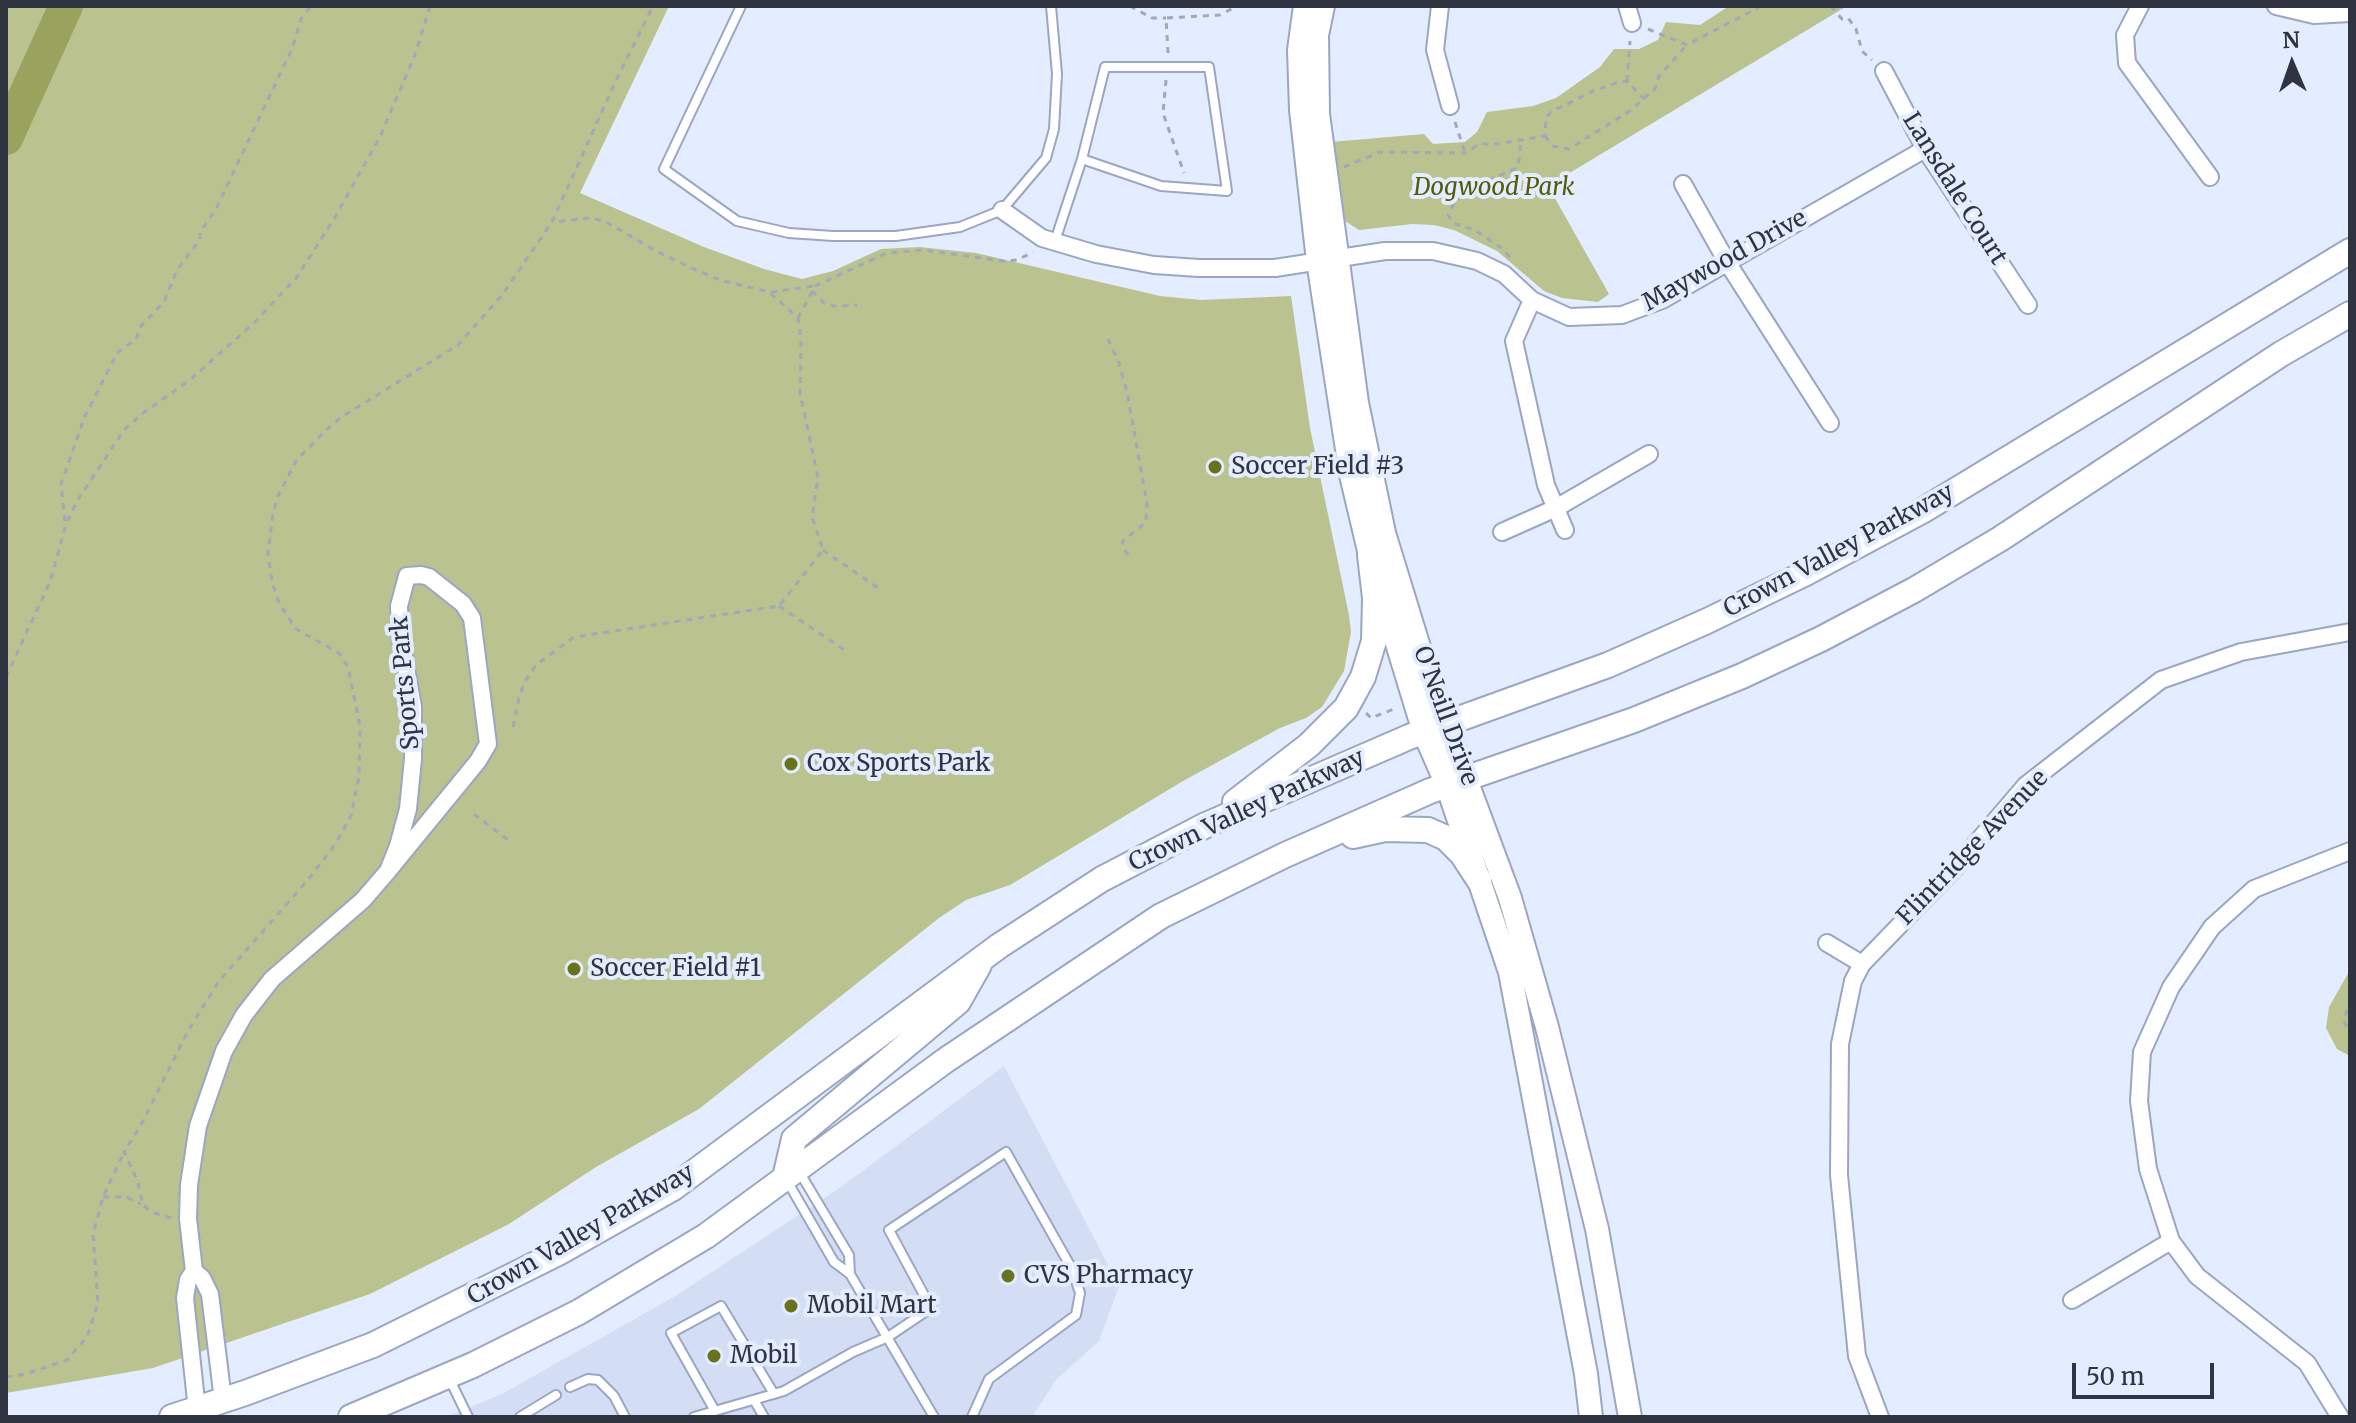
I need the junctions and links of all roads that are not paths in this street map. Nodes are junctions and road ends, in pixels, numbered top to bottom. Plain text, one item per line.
1 (741, 6) edge
2 (1051, 6) edge
3 (1305, 6) edge
4 (1323, 6) edge
5 (1440, 6) edge
6 (2140, 6) edge
7 (2276, 6) edge
8 (2350, 13) edge
9 (1884, 71) road end
10 (1450, 106) road end
11 (1925, 149) junction
12 (1082, 159) junction
13 (2210, 177) dead end
14 (1683, 184) dead end
15 (1002, 210) junction
16 (1055, 242) junction
17 (2350, 251) edge
18 (1327, 260) junction
19 (1727, 262) junction
20 (1532, 300) junction
21 (2028, 305) dead end
22 (2350, 314) edge
23 (1830, 423) dead end
24 (1649, 454) dead end
25 (1556, 508) junction
26 (1565, 530) dead end
27 (1502, 532) dead end
28 (1370, 555) junction
29 (2350, 632) edge
30 (1434, 728) junction
31 (1457, 782) junction
32 (1206, 825) junction
33 (2350, 851) edge
34 (1285, 855) junction
35 (388, 871) junction
36 (1479, 880) junction
37 (1827, 943) dead end
38 (981, 959) junction
39 (1862, 964) junction
40 (791, 1174) junction
41 (2171, 1241) junction
42 (194, 1271) junction
43 (850, 1274) junction
44 (2072, 1300) dead end
45 (888, 1337) junction
46 (447, 1376) junction
47 (570, 1387) dead end
48 (774, 1394) junction
49 (556, 1395) dead end
50 (754, 1400) junction
51 (224, 1409) edge
52 (715, 1411) junction
53 (197, 1413) edge
54 (705, 1415) edge
55 (625, 1416) edge
56 (172, 1417) edge
57 (351, 1417) edge
58 (468, 1417) edge
59 (520, 1417) edge
60 (694, 1417) edge
61 (764, 1417) edge
62 (934, 1417) edge
63 (972, 1417) edge
64 (1591, 1417) edge
65 (1630, 1417) edge
66 (1880, 1417) edge
67 (2340, 1417) edge

1 - 15 lane
2 - 15 lane
3 - 18 main road, O'Neill Drive
4 - 18 main road, O'Neill Drive
5 - 10 street
6 - 13 street
7 - 8 street
9 - 11 street, Lansdale Court
11 - 19 street, Maywood Drive
11 - 21 street, Lansdale Court
12 - 12 lane
12 - 16 lane
14 - 19 street
15 - 16 street, Maywood Drive
16 - 18 street, Maywood Drive
17 - 30 main road, Crown Valley Parkway
18 - 20 street, Maywood Drive
18 - 28 main road, O'Neill Drive
18 - 30 main road, O'Neill Drive
19 - 20 street, Maywood Drive
19 - 23 street
20 - 25 street
22 - 31 main road
24 - 25 street
25 - 26 street
25 - 27 street
28 - 30 main road, O'Neill Drive
28 - 32 main road
29 - 39 street, Flintridge Avenue
30 - 31 main road, O'Neill Drive
30 - 32 main road, Crown Valley Parkway
31 - 34 main road
31 - 36 main road, O'Neill Drive
31 - 65 main road, O'Neill Drive
32 - 38 main road, Crown Valley Parkway
33 - 41 street
34 - 36 main road
34 - 40 main road
35 - 35 street, Sports Park
35 - 42 street, Sports Park
36 - 64 main road, O'Neill Drive
37 - 39 street
38 - 40 main road
38 - 51 main road, Crown Valley Parkway
39 - 66 street, Flintridge Avenue
40 - 43 lane
40 - 43 lane
40 - 46 main road
41 - 44 street
41 - 67 street
42 - 51 street, Sports Park
42 - 53 street, Sports Park
43 - 45 lane
45 - 48 lane
45 - 62 lane
45 - 63 lane
46 - 57 main road
46 - 58 lane
47 - 55 lane
48 - 50 lane
48 - 52 lane
49 - 59 lane
50 - 52 lane
50 - 61 lane
51 - 53 main road, Crown Valley Parkway
52 - 54 lane
53 - 56 main road, Crown Valley Parkway
54 - 60 lane

